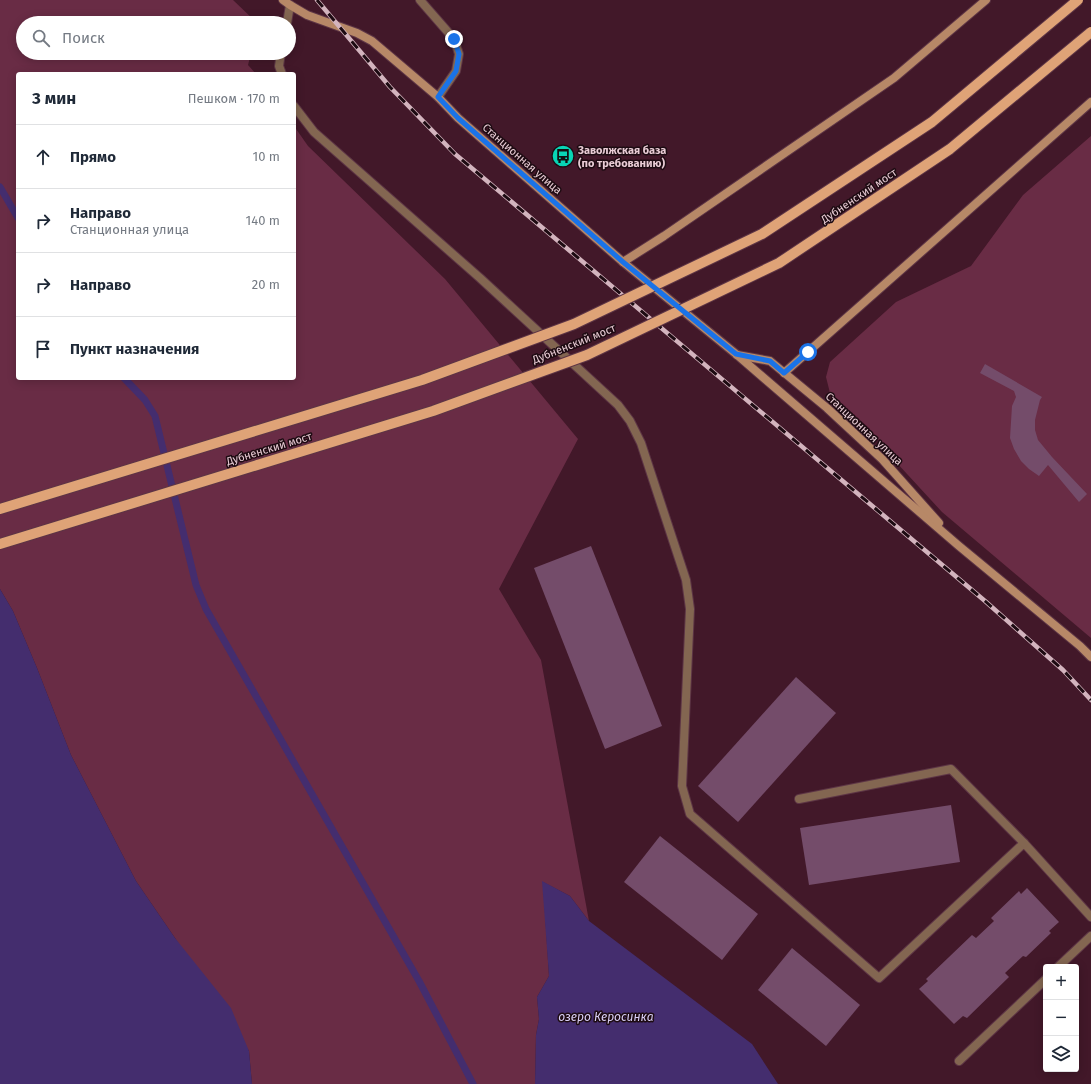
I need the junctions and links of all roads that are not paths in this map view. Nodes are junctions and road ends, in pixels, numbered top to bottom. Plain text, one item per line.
1 (420, 0) edge
2 (986, 0) edge
3 (1078, 0) edge
4 (287, 2) edge
5 (286, 16) edge
6 (1091, 32) edge
7 (281, 60) edge
8 (280, 70) edge
9 (438, 97) junction
10 (1091, 102) edge
11 (296, 109) edge
12 (623, 262) junction
13 (736, 354) junction
14 (784, 373) junction
15 (0, 509) edge
16 (0, 544) edge
17 (959, 546) junction
18 (1091, 657) edge
19 (799, 799) dead end
20 (1024, 843) junction
21 (1091, 917) edge
22 (1091, 936) edge
23 (1061, 964) edge
24 (1043, 982) edge
25 (959, 1061) dead end

1 - 9 lane
2 - 12 main road
3 - 15 main road, Дубненский мост, bridge
4 - 5 lane
4 - 9 main road, Станционная улица
6 - 16 main road, Дубненский мост, bridge
7 - 8 lane
9 - 12 main road, Станционная улица
10 - 14 main road
11 - 20 lane
12 - 13 main road, Станционная улица
13 - 14 main road, Станционная улица
13 - 17 main road, Станционная улица
14 - 17 main road, Станционная улица
17 - 18 main road, Станционная улица
19 - 20 lane
20 - 21 lane
22 - 23 lane
24 - 25 lane

